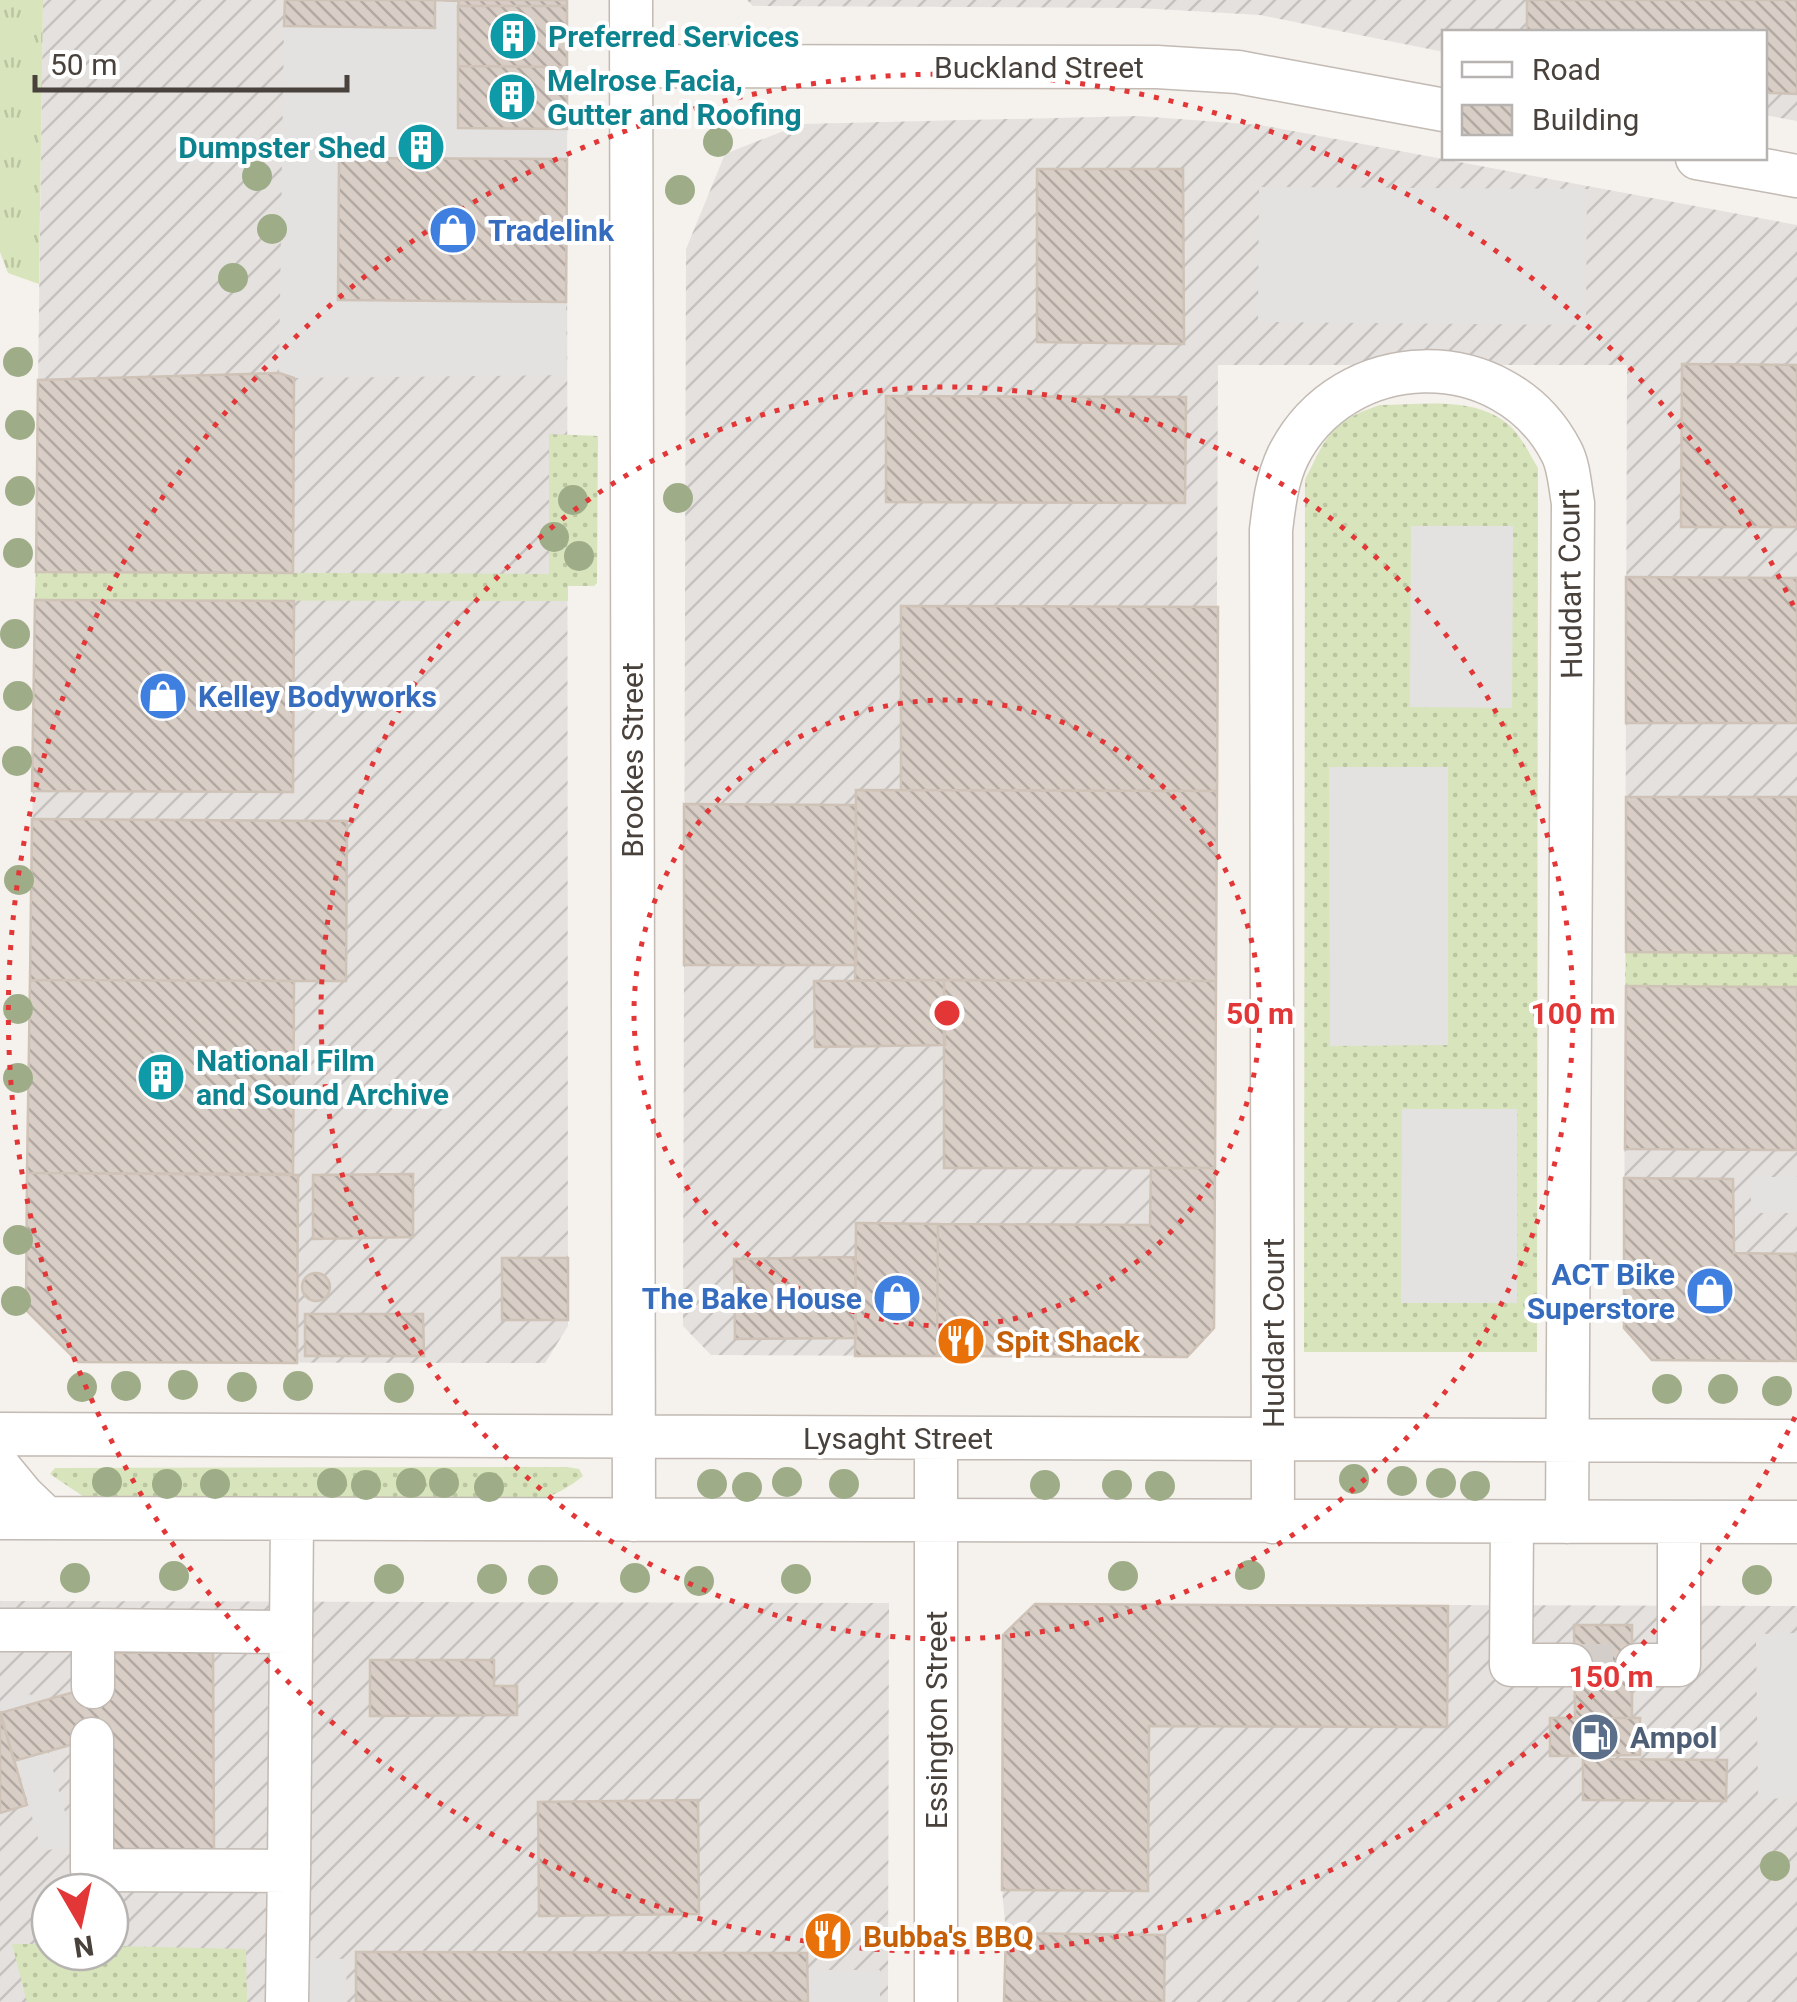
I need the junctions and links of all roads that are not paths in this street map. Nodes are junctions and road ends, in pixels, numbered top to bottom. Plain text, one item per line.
1 (630, 0) edge
2 (631, 66) junction
3 (1442, 110) edge
4 (1707, 160) edge
5 (1797, 176) edge
6 (0, 1434) edge
7 (634, 1437) junction
8 (936, 1438) junction
9 (1273, 1439) junction
10 (1568, 1440) junction
11 (1797, 1442) edge
12 (0, 1468) edge
13 (0, 1518) edge
14 (46, 1518) junction
15 (292, 1520) junction
16 (634, 1520) junction
17 (936, 1521) junction
18 (1273, 1522) junction
19 (1512, 1522) junction
20 (1567, 1522) junction
21 (1679, 1522) junction
22 (1797, 1522) edge
23 (0, 1630) edge
24 (94, 1630) junction
25 (291, 1632) junction
26 (1571, 1665) tunnel mouth
27 (1636, 1665) tunnel mouth
28 (93, 1687) dead end
29 (92, 1739) dead end
30 (289, 1871) junction
31 (287, 2002) edge
32 (936, 2002) edge

1 - 2 street, Brookes Street
2 - 3 street, Buckland Street
2 - 7 street, Brookes Street
4 - 5 street
6 - 7 street, Lysaght Street
7 - 8 street, Lysaght Street
7 - 16 street, Brookes Street
8 - 9 street, Lysaght Street
8 - 17 street, Essington Street
9 - 10 street, Lysaght Street
9 - 10 street, Huddart Court
9 - 18 street, Huddart Court
10 - 11 street, Lysaght Street
10 - 20 street, Huddart Court
12 - 14 street
13 - 14 street
14 - 15 street
15 - 16 street
15 - 25 street
16 - 17 street
17 - 18 street
17 - 32 street, Essington Street
18 - 19 street
19 - 20 street
19 - 26 street
20 - 21 street
21 - 22 street
21 - 27 street
23 - 24 street
24 - 25 street
24 - 28 street
25 - 30 street
29 - 30 street
30 - 31 street

